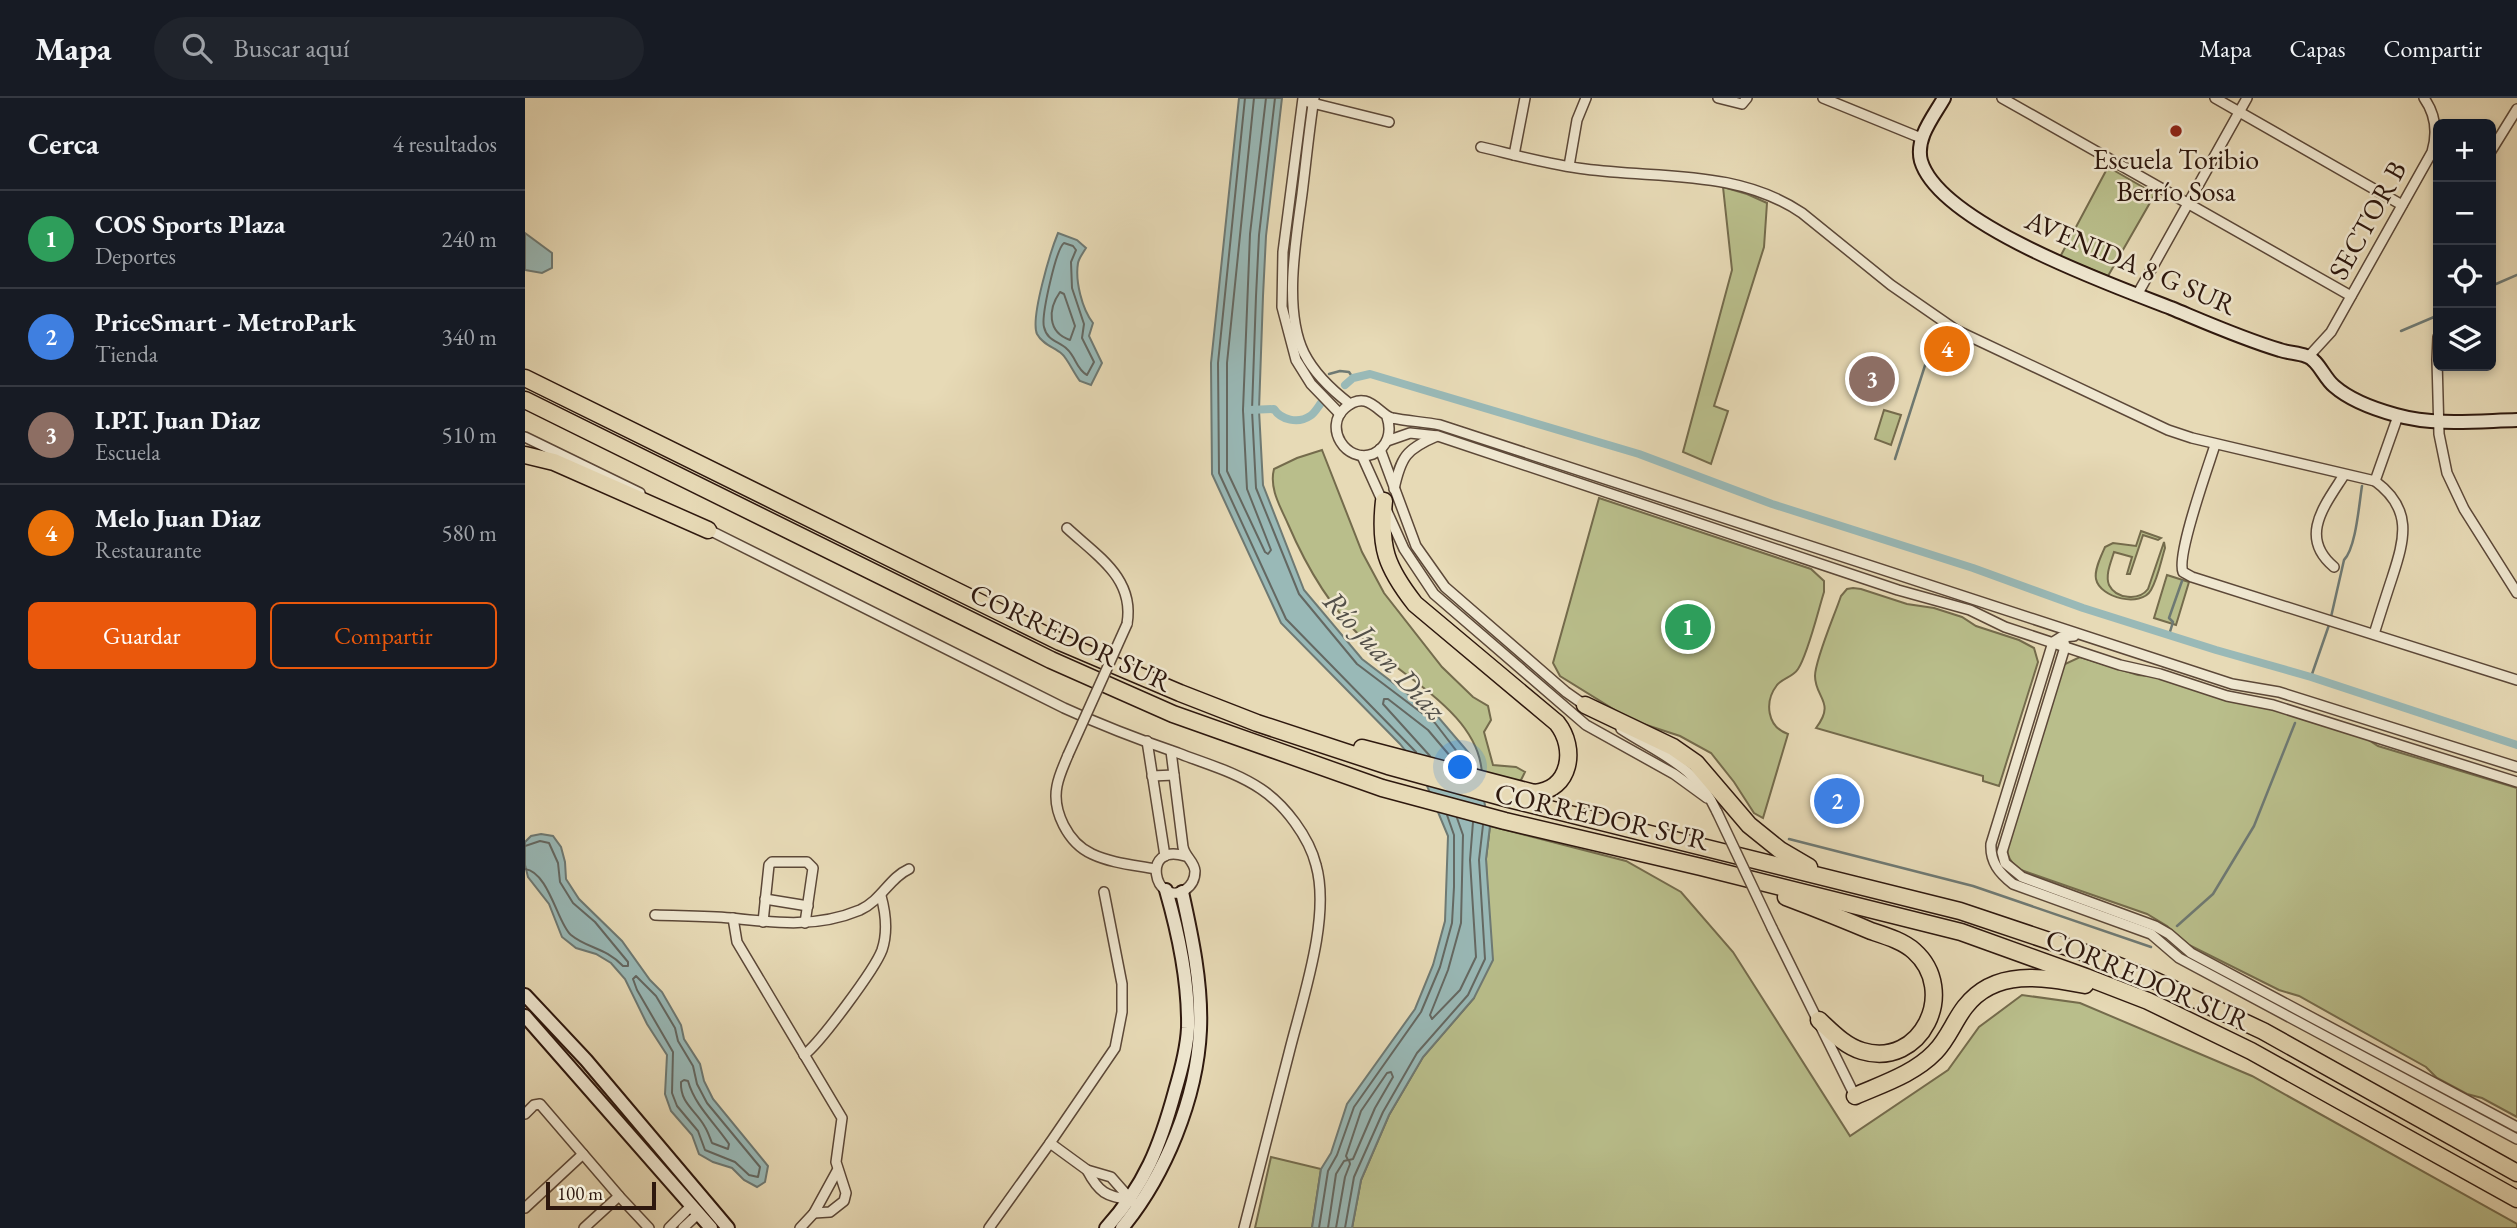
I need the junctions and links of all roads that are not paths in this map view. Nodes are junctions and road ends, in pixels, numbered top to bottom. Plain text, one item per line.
1 (1525, 98) edge
2 (1586, 98) edge
3 (1718, 98) edge
4 (1747, 98) edge
5 (1823, 98) edge
6 (1944, 98) edge
7 (2002, 98) edge
8 (2215, 98) edge
9 (2247, 98) edge
10 (2424, 98) edge
11 (1308, 100) edge
12 (1841, 101) edge
13 (2517, 109) edge
14 (2239, 112) junction
15 (1389, 122) dead end
16 (1921, 138) junction
17 (2496, 143) edge
18 (1481, 147) dead end
19 (1514, 155) junction
20 (1569, 166) junction
21 (2189, 204) junction
22 (2402, 205) junction
23 (2137, 295) junction
24 (2351, 296) junction
25 (2309, 356) junction
26 (2437, 371) edge
27 (525, 378) edge
28 (525, 400) edge
29 (1350, 404) junction
30 (1340, 414) junction
31 (2398, 416) junction
32 (1387, 418) junction
33 (2517, 420) edge
34 (2439, 422) junction
35 (525, 436) edge
36 (1438, 436) junction
37 (1383, 445) junction
38 (2215, 445) junction
39 (525, 456) edge
40 (1363, 456) junction
41 (1589, 473) junction
42 (2344, 475) junction
43 (2375, 481) junction
44 (1618, 495) junction
45 (1657, 495) junction
46 (1389, 496) junction
47 (1067, 528) dead end
48 (709, 530) junction
49 (2334, 567) dead end
50 (2517, 593) edge
51 (2041, 621) junction
52 (2374, 634) junction
53 (2086, 637) junction
54 (2057, 639) junction
55 (2065, 647) junction
56 (2517, 680) edge
57 (1585, 705) junction
58 (2433, 740) junction
59 (1147, 741) junction
60 (1171, 751) junction
61 (2496, 760) junction
62 (2460, 764) junction
63 (2517, 767) edge
64 (1174, 775) junction
65 (1152, 776) junction
66 (2517, 782) edge
67 (1507, 793) junction
68 (1715, 807) junction
69 (1165, 856) junction
70 (1185, 856) junction
71 (909, 869) dead end
72 (1155, 869) junction
73 (1729, 874) junction
74 (1830, 878) junction
75 (1166, 890) junction
76 (1104, 892) dead end
77 (1182, 892) junction
78 (881, 897) junction
79 (765, 899) junction
80 (808, 906) junction
81 (655, 915) dead end
82 (733, 918) junction
83 (763, 922) junction
84 (806, 923) junction
85 (2129, 994) junction
86 (525, 995) edge
87 (525, 1016) edge
88 (1819, 1020) junction
89 (804, 1055) junction
90 (1855, 1096) joint
91 (525, 1114) edge
92 (2517, 1127) edge
93 (2517, 1139) edge
94 (1050, 1143) junction
95 (583, 1154) junction
96 (1087, 1170) junction
97 (837, 1171) junction
98 (2517, 1173) edge
99 (619, 1196) junction
100 (2517, 1199) edge
101 (1135, 1203) junction
102 (525, 1208) edge
103 (694, 1210) junction
104 (814, 1213) junction
105 (584, 1228) edge
106 (649, 1228) edge
107 (669, 1228) edge
108 (683, 1228) edge
109 (711, 1228) edge
110 (728, 1228) edge
111 (800, 1228) edge
112 (989, 1228) edge
113 (1106, 1228) edge
114 (1122, 1228) edge
115 (1244, 1228) edge

1 - 19 street
2 - 20 street
3 - 4 street
5 - 12 street
6 - 16 street
7 - 21 street
8 - 14 street
9 - 14 street
10 - 22 street, SECTOR B
11 - 15 street
11 - 29 street
11 - 30 street
12 - 16 street
13 - 17 street
14 - 21 street
14 - 22 street
16 - 23 street, AVENIDA 8 G SUR
18 - 19 street
19 - 20 street
20 - 38 street
21 - 23 street
21 - 24 street
22 - 24 street, SECTOR B
23 - 25 street, AVENIDA 8 G SUR
24 - 25 street, SECTOR B
25 - 31 street
26 - 34 street
27 - 67 highway, CORREDOR SUR
28 - 73 highway, CORREDOR SUR
29 - 30 street
29 - 32 street
30 - 40 street
31 - 34 street
31 - 43 street
32 - 37 street
32 - 41 street
33 - 34 street
34 - 50 street
35 - 48 street
36 - 37 street
36 - 44 street
36 - 46 street
37 - 40 street
37 - 46 street
38 - 42 street
38 - 52 street
39 - 48 highway
40 - 46 street
41 - 44 street
41 - 45 street
42 - 43 street
42 - 49 street
43 - 52 street
44 - 45 street
44 - 54 street
45 - 51 street
46 - 57 street
46 - 67 highway
46 - 68 street
47 - 72 street, bridge
48 - 59 street
51 - 53 street
51 - 54 street
52 - 56 street
53 - 54 street
53 - 58 street
54 - 55 street
54 - 93 street
55 - 62 street
55 - 92 street
57 - 68 street
57 - 74 highway
58 - 61 street
58 - 62 street
59 - 60 street
59 - 65 street
60 - 64 street
60 - 115 street
61 - 62 street
61 - 63 street
62 - 66 street
64 - 65 street
64 - 70 street
65 - 69 street
67 - 74 highway, CORREDOR SUR
68 - 88 street, bridge
69 - 70 street
69 - 72 street
70 - 77 street
71 - 78 street
72 - 75 street
73 - 85 highway, CORREDOR SUR
73 - 88 highway
74 - 98 highway, CORREDOR SUR
75 - 77 street
75 - 101 street
76 - 94 street
77 - 101 street
78 - 84 street
78 - 89 street
79 - 80 street
79 - 80 street
79 - 83 street
80 - 84 street
81 - 82 street
82 - 83 street
82 - 89 street
83 - 84 street
85 - 90 highway
85 - 100 highway, CORREDOR SUR
86 - 110 street
87 - 103 street
88 - 90 street
89 - 97 street
91 - 95 street
94 - 96 street
94 - 112 street
95 - 99 street
95 - 102 street
96 - 101 street
96 - 101 street
97 - 104 street
97 - 104 street
99 - 105 street
99 - 106 street
101 - 113 street
101 - 114 street
103 - 107 street
103 - 108 street
103 - 109 street
104 - 111 street

